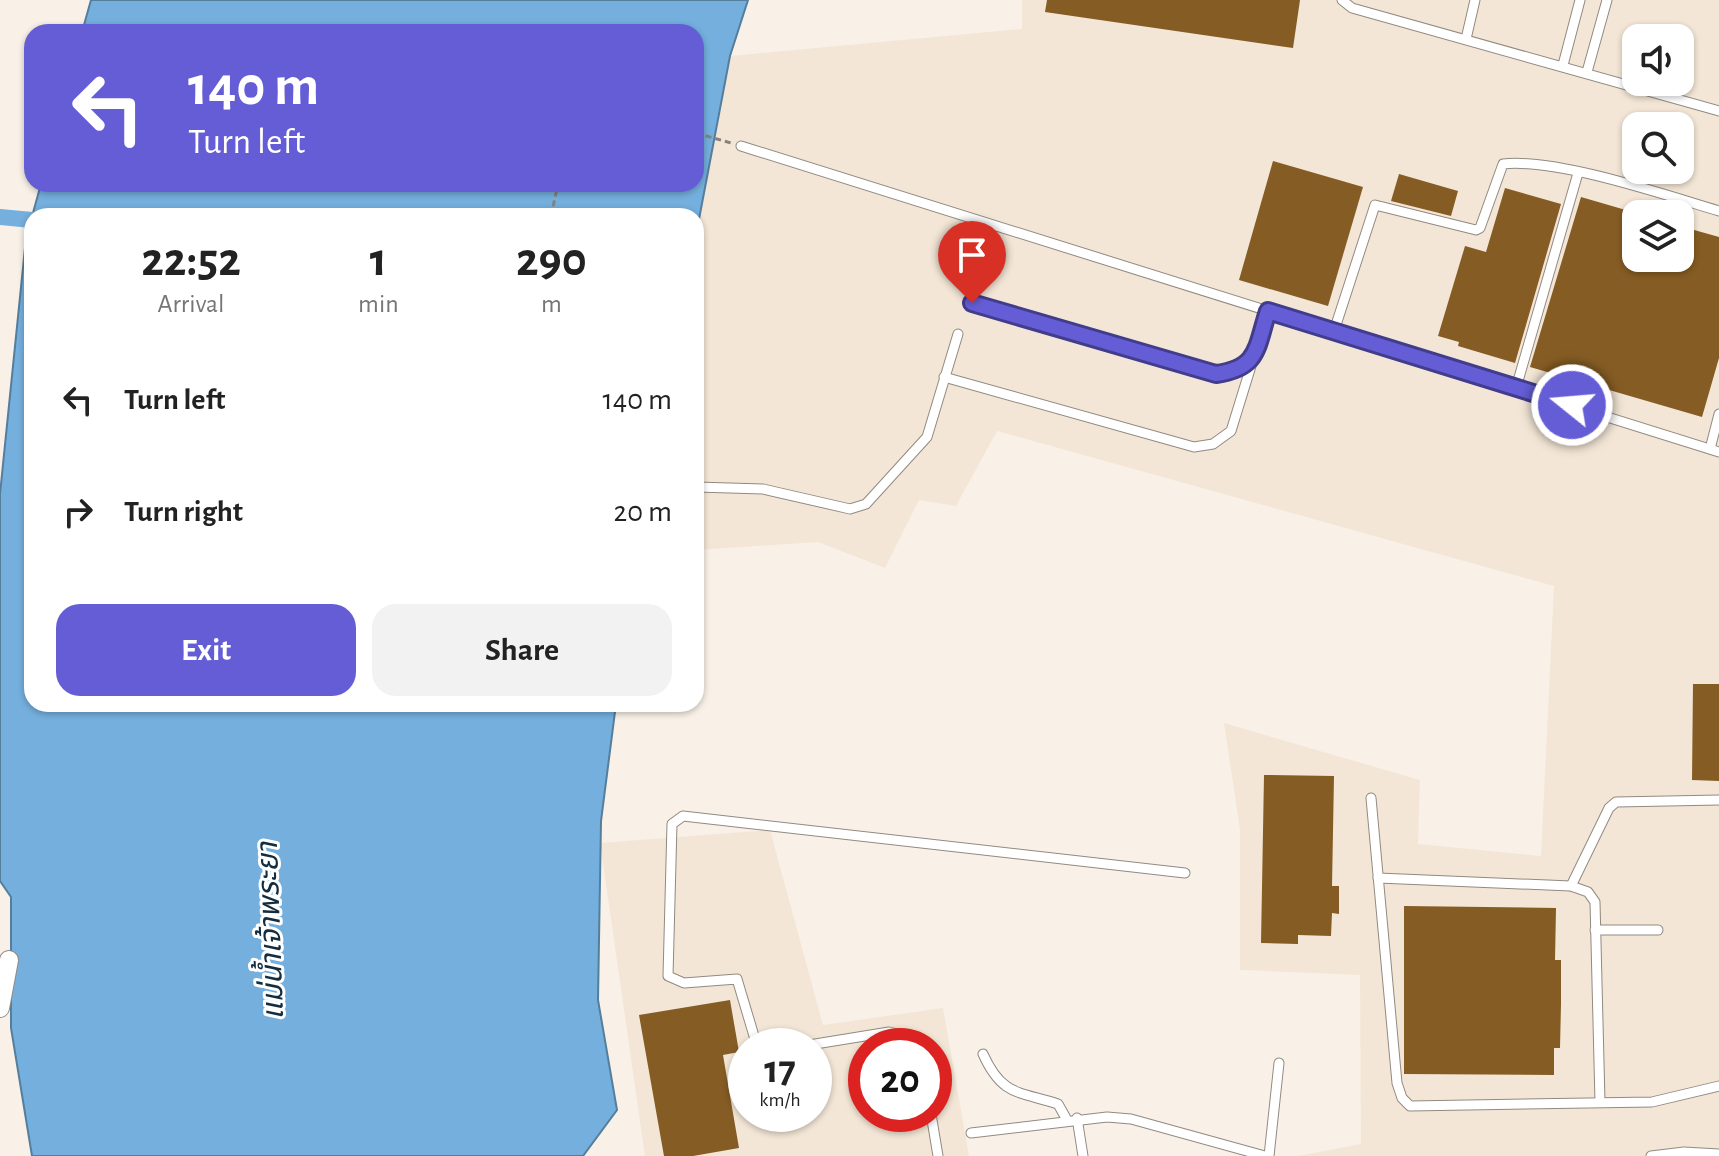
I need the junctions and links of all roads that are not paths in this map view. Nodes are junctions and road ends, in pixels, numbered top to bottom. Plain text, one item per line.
1 (1342, 0) edge
2 (1475, 0) edge
3 (1580, 0) edge
4 (1607, 0) edge
5 (1466, 39) junction
6 (1563, 65) junction
7 (1587, 72) junction
8 (1719, 111) edge
9 (741, 146) road end
10 (1578, 173) junction
11 (1719, 211) edge
12 (972, 303) dead end
13 (1268, 311) junction
14 (1334, 331) junction
15 (958, 334) dead end
16 (1253, 360) junction
17 (944, 377) junction
18 (1516, 388) junction
19 (1719, 414) edge
20 (1714, 450) edge
21 (704, 487) edge
22 (1371, 798) dead end
23 (1719, 800) edge
24 (1185, 873) dead end
25 (1378, 878) junction
26 (1571, 886) junction
27 (1595, 930) junction
28 (1658, 930) dead end
29 (9, 960) dead end
30 (0, 1008) edge
31 (752, 1028) edge
32 (983, 1054) dead end
33 (1279, 1063) dead end
34 (1719, 1086) edge
35 (1600, 1102) junction
36 (1072, 1119) junction
37 (934, 1132) edge
38 (971, 1133) dead end
39 (1719, 1154) edge
40 (938, 1156) edge
41 (1083, 1156) edge
42 (1267, 1156) edge
43 (1651, 1156) edge

1 - 5 lane
2 - 5 lane
3 - 6 lane
4 - 7 lane
5 - 6 lane
6 - 7 lane
7 - 8 lane
9 - 13 lane
10 - 11 lane
10 - 14 lane
10 - 18 lane
12 - 16 lane
13 - 14 lane
13 - 16 lane
14 - 18 lane
15 - 17 lane
16 - 17 lane
17 - 21 lane
18 - 20 lane
19 - 20 lane
22 - 25 lane
23 - 26 lane
24 - 31 lane
25 - 26 lane
25 - 35 lane
26 - 27 lane
27 - 28 lane
27 - 35 lane
29 - 30 street
32 - 36 lane
33 - 42 lane
34 - 35 lane
36 - 38 lane
36 - 41 lane
36 - 42 lane
37 - 40 lane
39 - 43 lane

